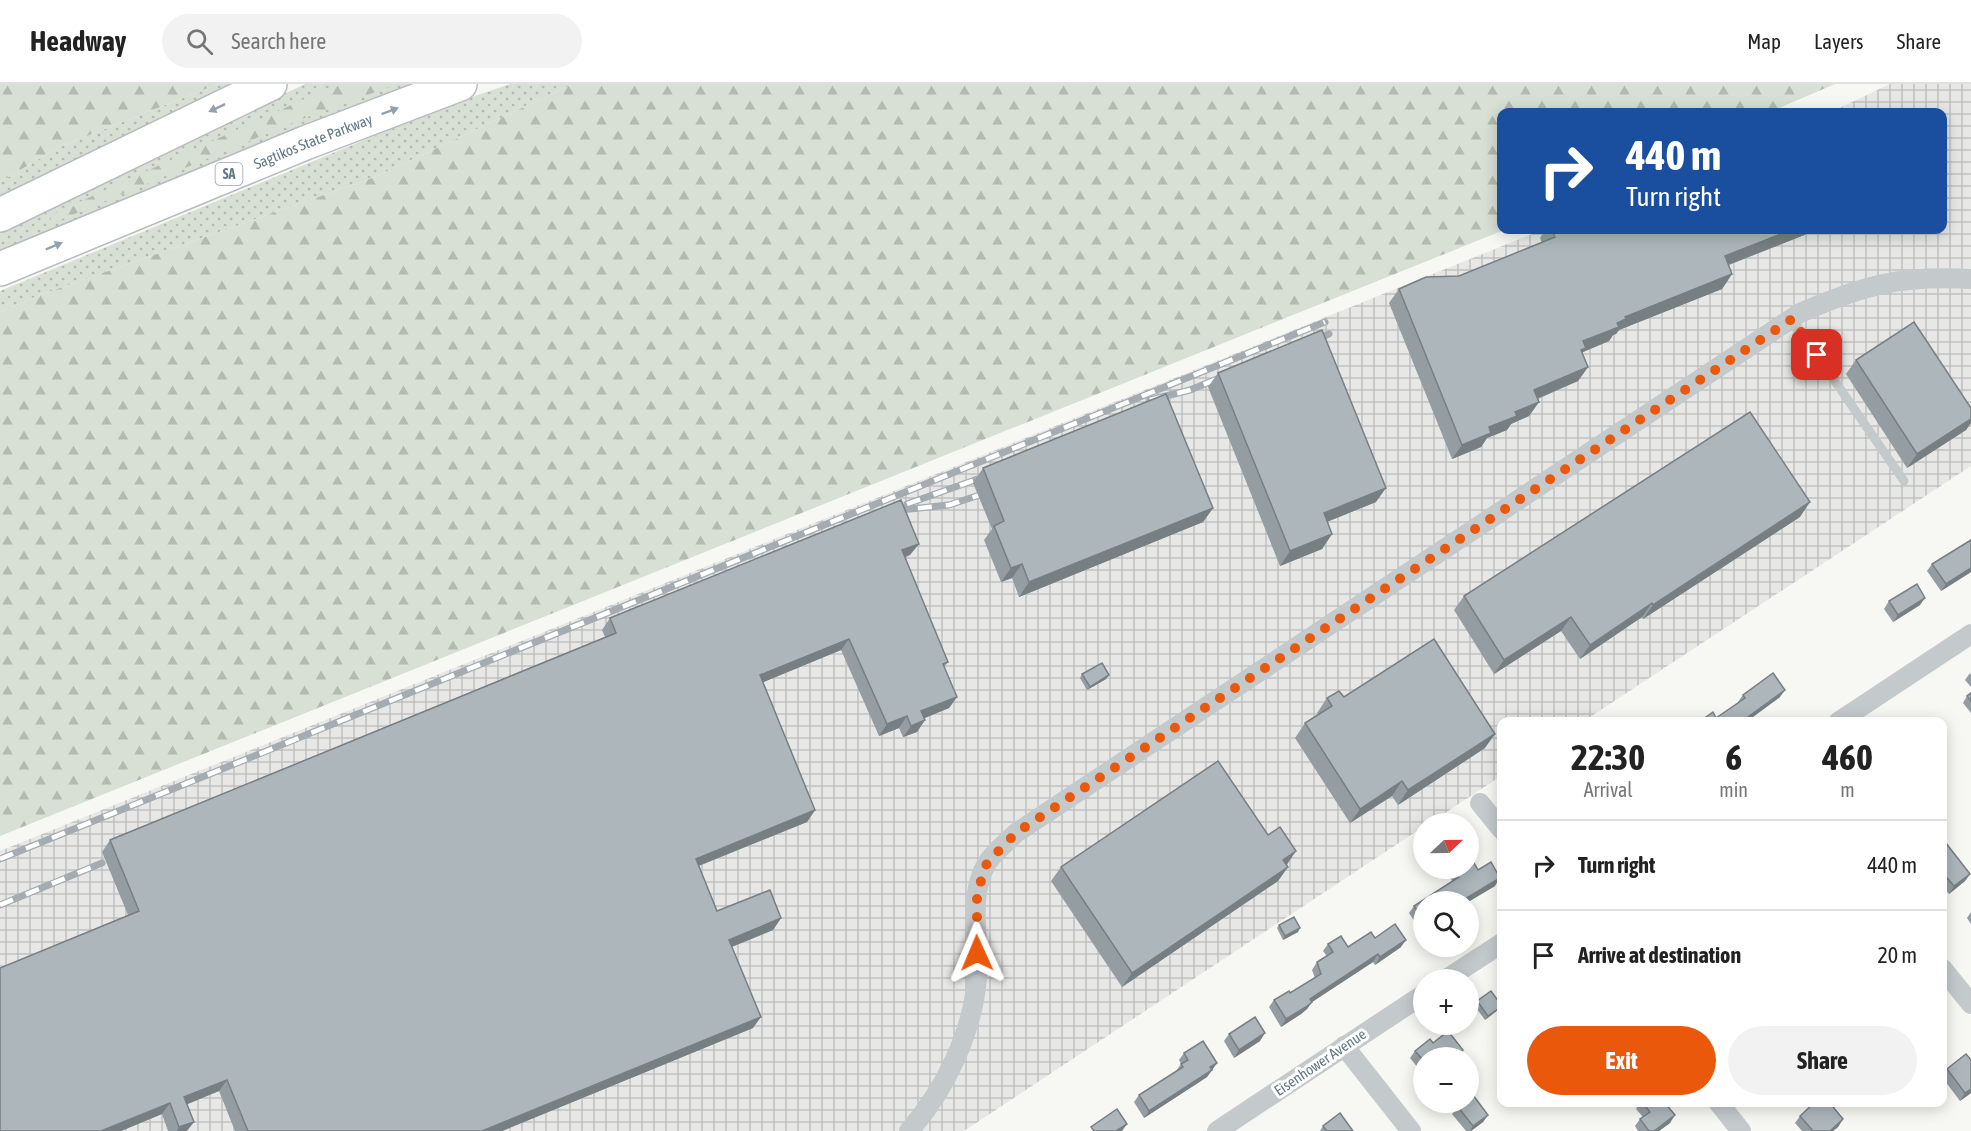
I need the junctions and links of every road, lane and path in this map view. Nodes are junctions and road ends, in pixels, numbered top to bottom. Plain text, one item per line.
1 (270, 84) edge
2 (460, 84) edge
3 (0, 215) edge
4 (0, 269) edge
5 (1971, 279) edge
6 (1792, 319) junction
7 (1904, 481) dead end
8 (1971, 634) edge
9 (1846, 717) edge
10 (1480, 803) dead end
11 (1497, 825) edge
12 (1497, 946) edge
13 (1463, 969) edge
14 (1947, 974) edge
15 (1413, 1001) edge
16 (1971, 1004) edge
17 (1344, 1046) junction
18 (1722, 1107) edge
19 (909, 1131) edge
20 (1216, 1131) edge
21 (1411, 1131) edge
22 (1741, 1131) edge

1 -> 3 highway
4 -> 2 highway, Sagtikos State Parkway / SA
5 - 6 street
6 - 7 lane
6 - 19 street
8 - 9 street
10 - 11 street
12 - 13 street
14 - 16 street
15 - 17 street, Eisenhower Avenue
17 - 20 street, Eisenhower Avenue
17 - 21 street
18 - 22 street

